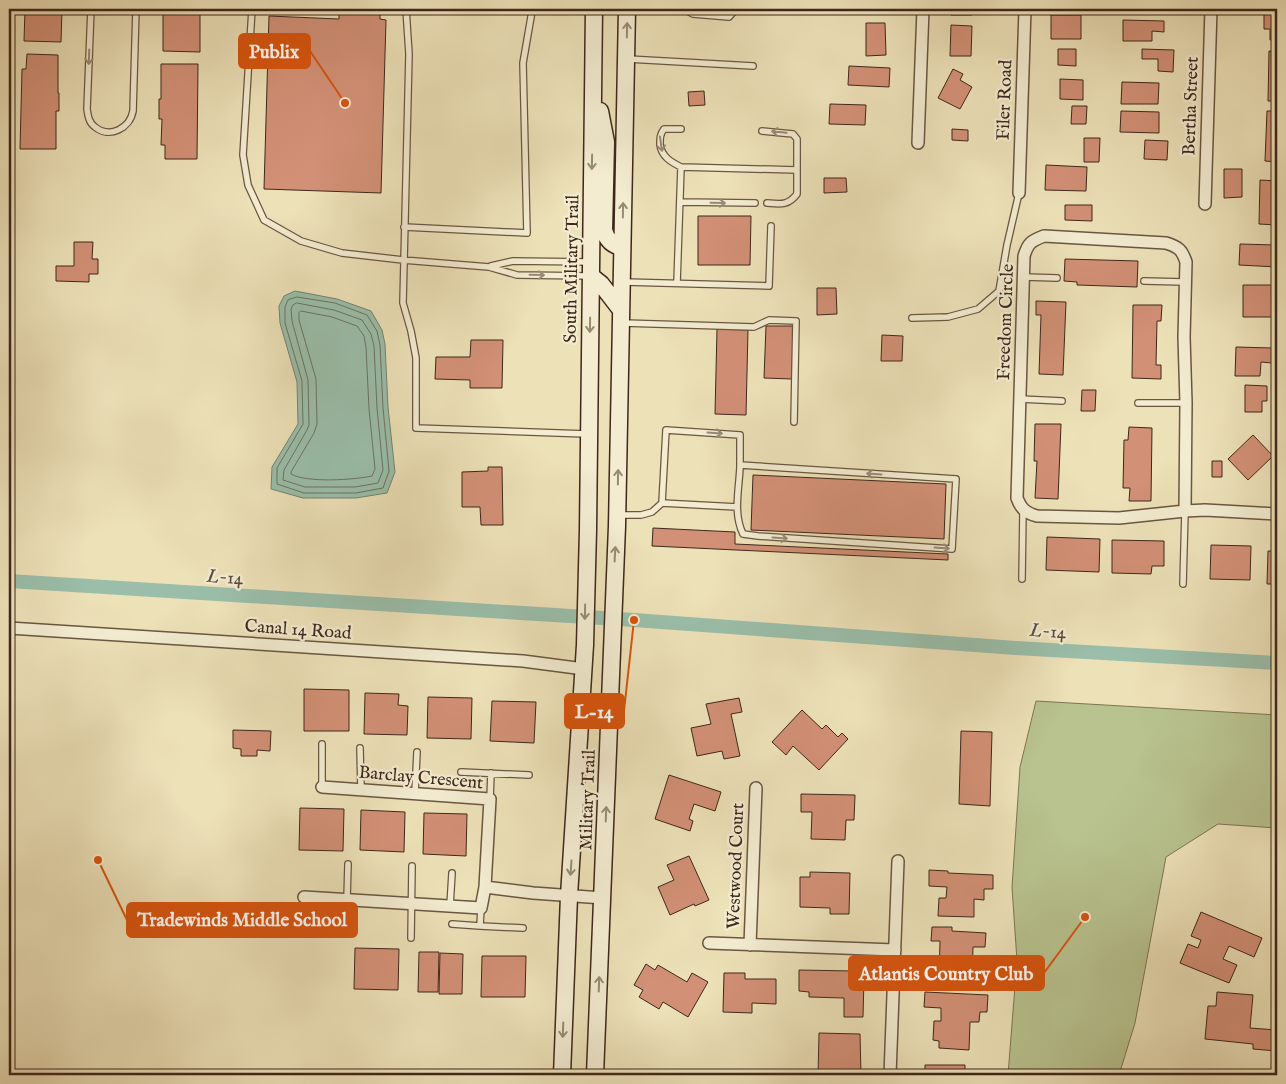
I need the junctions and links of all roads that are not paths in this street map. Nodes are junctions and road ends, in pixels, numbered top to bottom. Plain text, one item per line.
1 (91, 9) edge
2 (136, 9) edge
3 (252, 9) edge
4 (406, 9) edge
5 (532, 9) edge
6 (594, 9) edge
7 (627, 9) edge
8 (684, 9) edge
9 (736, 9) edge
10 (923, 9) edge
11 (1025, 9) edge
12 (1211, 9) edge
13 (626, 59) junction
14 (753, 66) dead end
15 (593, 72) junction
16 (681, 129) dead end
17 (762, 130) dead end
18 (918, 143) dead end
19 (682, 167) junction
20 (797, 170) junction
21 (1019, 193) joint
22 (680, 202) junction
23 (755, 203) dead end
24 (767, 204) dead end
25 (1205, 204) dead end
26 (771, 226) dead end
27 (404, 227) junction
28 (622, 248) junction
29 (403, 260) junction
30 (489, 266) junction
31 (591, 269) junction
32 (1024, 277) junction
33 (1057, 278) dead end
34 (622, 282) junction
35 (1144, 282) dead end
36 (1185, 282) junction
37 (677, 283) junction
38 (621, 317) junction
39 (912, 318) dead end
40 (1020, 399) junction
41 (1062, 401) dead end
42 (1138, 403) dead end
43 (1186, 403) junction
44 (794, 422) dead end
45 (589, 434) junction
46 (740, 466) junction
47 (662, 503) junction
48 (737, 508) junction
49 (1024, 510) junction
50 (1185, 511) junction
51 (1277, 514) edge
52 (617, 521) junction
53 (588, 530) joint
54 (1022, 579) dead end
55 (1183, 584) dead end
56 (9, 628) edge
57 (584, 669) junction
58 (322, 744) dead end
59 (360, 748) dead end
60 (416, 752) dead end
61 (461, 772) dead end
62 (491, 773) junction
63 (529, 774) dead end
64 (322, 787) joint
65 (756, 788) dead end
66 (361, 790) junction
67 (415, 793) junction
68 (490, 799) junction
69 (898, 861) dead end
70 (348, 864) dead end
71 (412, 866) dead end
72 (452, 873) dead end
73 (485, 886) junction
74 (569, 896) junction
75 (304, 897) dead end
76 (603, 898) junction
77 (347, 900) junction
78 (412, 904) junction
79 (450, 906) junction
80 (481, 908) junction
81 (452, 924) dead end
82 (480, 926) junction
83 (523, 928) dead end
84 (346, 934) dead end
85 (411, 938) dead end
86 (709, 943) dead end
87 (750, 945) junction
88 (895, 950) junction
89 (562, 1075) edge
90 (595, 1075) edge
91 (890, 1075) edge

1 -> 2 lane
3 - 29 lane
4 - 27 lane
5 - 27 lane
6 - 15 main road, South Military Trail
13 -> 7 main road
8 - 9 lane
10 - 18 street
11 - 21 street, Filer Road
12 - 25 street, Bertha Street
13 - 14 lane
28 -> 13 main road
15 - 28 main road
15 -> 31 main road, South Military Trail
16 -> 19 lane
20 -> 17 lane
19 - 20 lane
19 - 22 lane
20 - 24 lane
21 - 39 lane
22 -> 23 lane
22 - 37 lane
26 - 37 lane
27 - 29 lane
28 - 34 main road
29 - 30 lane
29 - 45 lane
30 - 31 lane
30 -> 31 lane
31 - 38 main road
31 -> 45 main road, South Military Trail
32 - 33 lane
32 - 36 street, Freedom Circle
32 - 40 street, Freedom Circle
34 - 37 lane
34 - 38 main road
35 - 36 lane
36 - 43 street, Freedom Circle
38 - 44 lane
52 -> 38 main road
40 - 41 lane
40 - 49 street, Freedom Circle
42 - 43 lane
43 - 50 street, Freedom Circle
45 - 53 main road, South Military Trail
47 -> 46 lane
46 - 48 lane
48 -> 46 lane
47 - 48 lane
47 - 52 lane
49 - 50 street
49 - 54 lane
50 - 51 street
50 - 55 lane
76 -> 52 main road, Military Trail
53 -> 57 main road, Military Trail
56 - 57 street, Canal 14 Road
57 -> 74 main road, Military Trail
58 - 64 lane
59 - 66 lane
60 - 67 lane
61 - 62 lane
62 - 63 lane
62 - 68 lane
64 - 66 street, Barclay Crescent
65 - 87 street, Westwood Court
66 - 67 street, Barclay Crescent
67 - 68 street, Barclay Crescent
68 - 73 street, Barclay Crescent
69 - 88 street
70 - 77 lane
71 - 78 lane
72 - 79 lane
73 - 74 street
73 - 80 street, Barclay Crescent
74 - 76 street
74 -> 89 main road, Military Trail
75 - 77 street
90 -> 76 main road, Military Trail
77 - 78 street
77 - 84 lane
78 - 79 street
78 - 85 lane
79 - 80 street
80 - 82 lane
81 - 82 lane
82 - 83 lane
86 - 87 street, Westwood Court
87 - 88 street, Westwood Court
88 - 91 street

